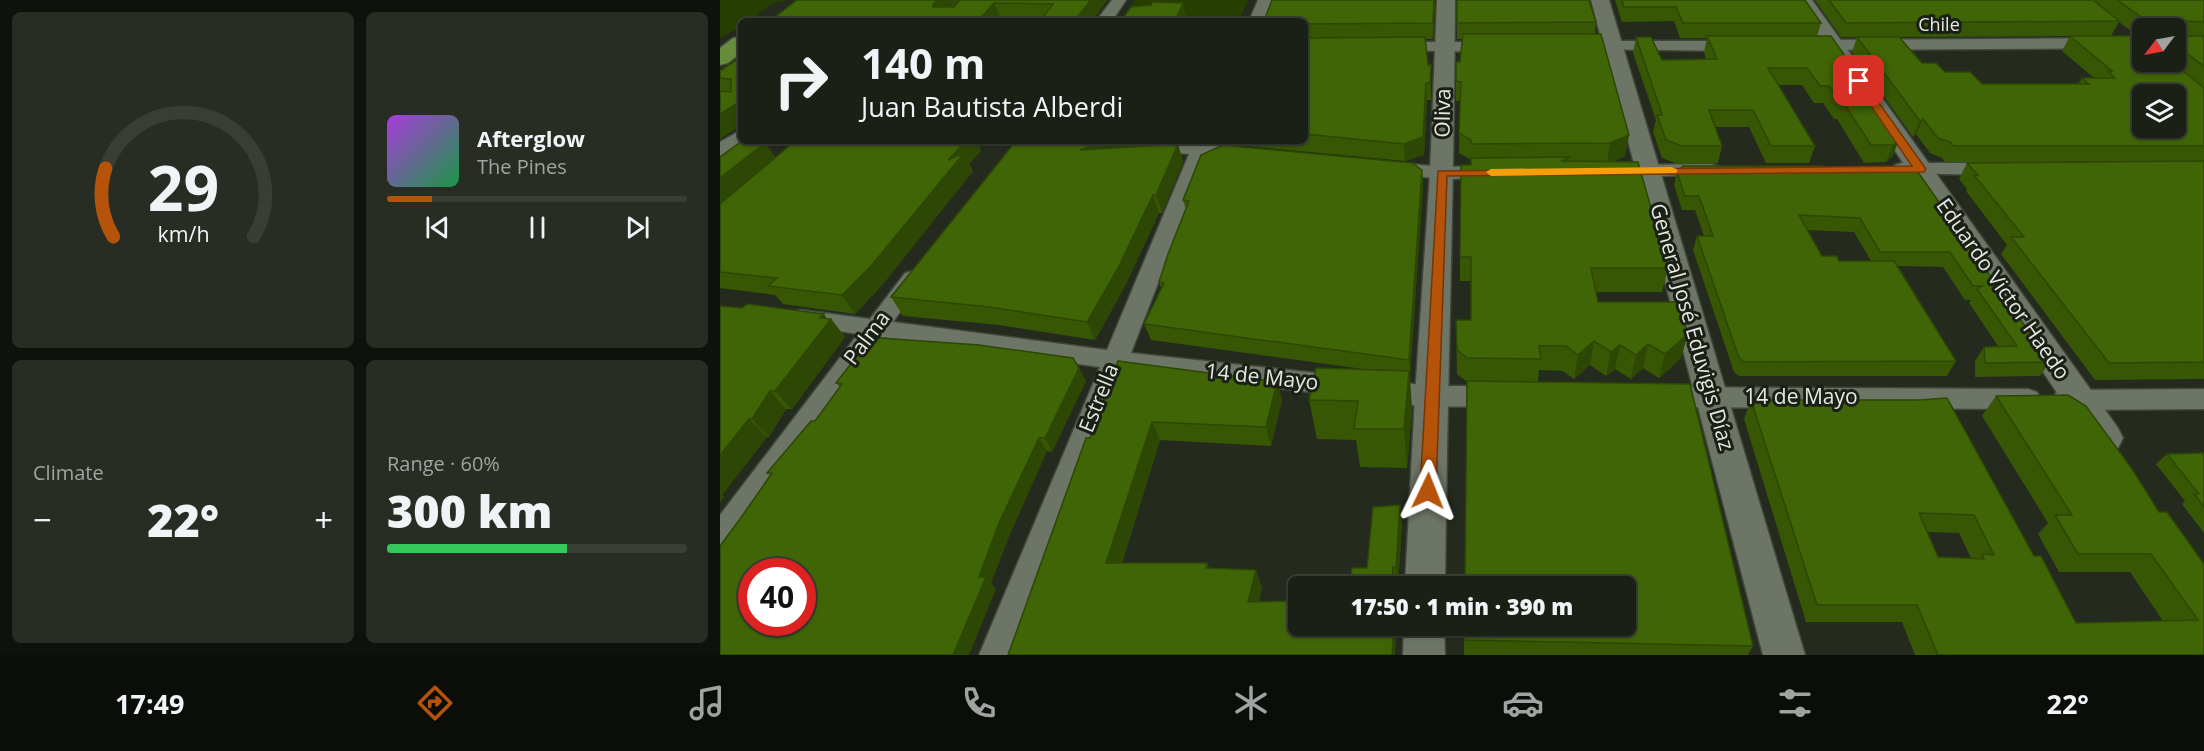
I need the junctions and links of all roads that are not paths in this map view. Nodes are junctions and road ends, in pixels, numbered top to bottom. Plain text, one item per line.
1 (1119, 0) edge
2 (1265, 0) edge
3 (1446, 0) edge
4 (1600, 0) edge
5 (1803, 0) edge
6 (1106, 18) edge
7 (1258, 18) edge
8 (2115, 28) edge
9 (2132, 40) edge
10 (1799, 45) edge
11 (1834, 45) junction
12 (2132, 45) edge
13 (1568, 46) edge
14 (1613, 46) junction
15 (1753, 46) edge
16 (1372, 47) edge
17 (1444, 47) junction
18 (1511, 47) edge
19 (738, 137) edge
20 (1167, 144) edge
21 (1202, 146) edge
22 (720, 150) edge
23 (1254, 155) edge
24 (1371, 166) edge
25 (1920, 169) junction
26 (2015, 169) edge
27 (1727, 170) edge
28 (1884, 170) edge
29 (1613, 171) edge
30 (1648, 171) junction
31 (1510, 172) edge
32 (1442, 173) junction
33 (924, 264) edge
34 (784, 315) edge
35 (874, 328) junction
36 (1114, 360) junction
37 (1431, 396) junction
38 (1524, 396) edge
39 (1641, 396) edge
40 (1712, 397) junction
41 (2204, 399) edge
42 (2080, 400) junction
43 (2119, 456) edge
44 (720, 540) edge
45 (1425, 576) edge
46 (1424, 636) edge
47 (996, 655) edge
48 (1424, 655) edge
49 (1784, 655) edge

1 - 6 street
2 - 7 street
3 - 17 street, Oliva
4 - 14 street, General José Eduvigis Díaz
5 - 11 street, Eduardo Victor Haedo
8 - 9 street
10 - 11 street, Chile
11 - 12 street, Chile
11 - 25 street, Eduardo Victor Haedo
13 - 14 street
14 - 15 street
14 - 30 street, General José Eduvigis Díaz
16 - 17 street
17 - 18 street
17 - 32 street, Oliva
19 - 22 street
20 - 21 street
21 - 23 street
21 - 36 street, Estrella
24 - 32 street
25 - 26 street
25 - 28 street
25 - 42 street, Eduardo Victor Haedo
27 - 30 street
29 - 30 street
30 - 40 street, General José Eduvigis Díaz
31 - 32 street
32 - 37 street, Oliva
33 - 35 street, Palma
34 - 35 street, 14 de Mayo
35 - 36 street, 14 de Mayo
35 - 44 street, Palma
36 - 37 street, 14 de Mayo
36 - 47 street, Estrella
37 - 38 street, 14 de Mayo
37 - 45 street, Oliva
39 - 40 street, 14 de Mayo
40 - 42 street, 14 de Mayo
40 - 49 street, General José Eduvigis Díaz
41 - 42 street, 14 de Mayo
42 - 43 street, Eduardo Victor Haedo
46 - 48 street

